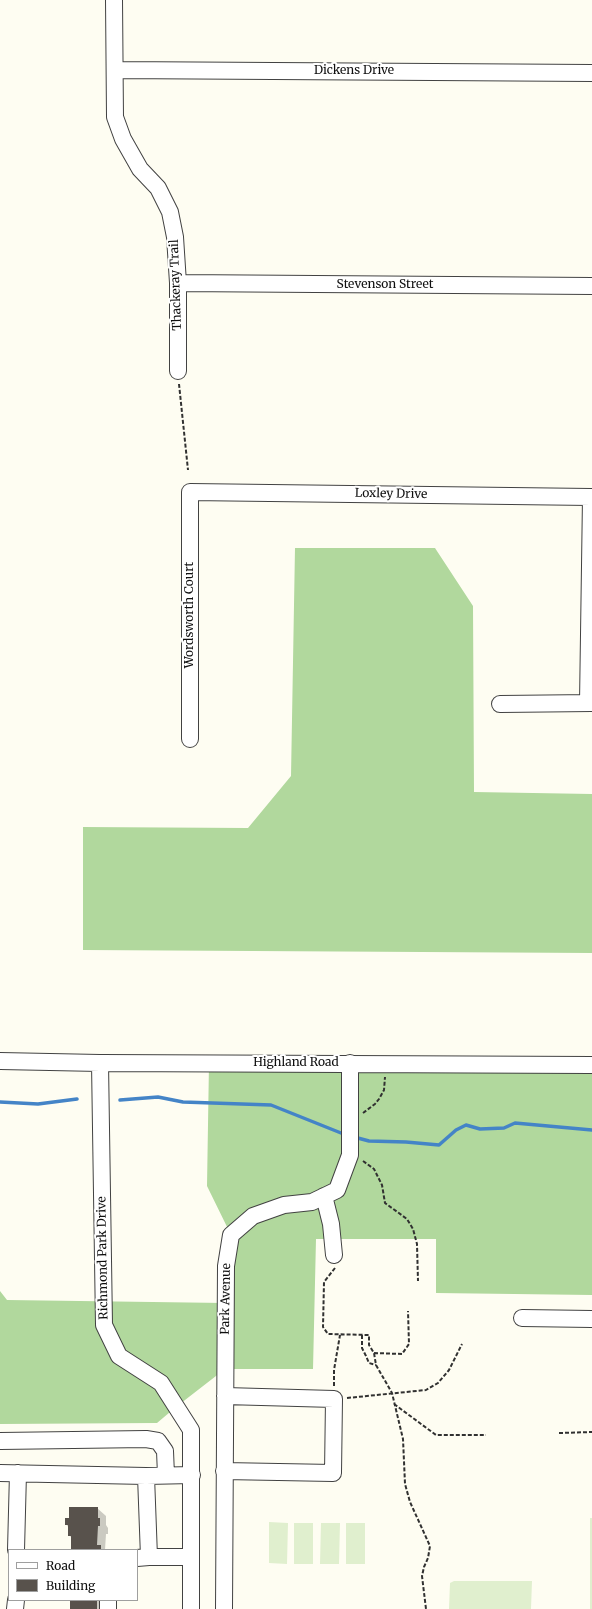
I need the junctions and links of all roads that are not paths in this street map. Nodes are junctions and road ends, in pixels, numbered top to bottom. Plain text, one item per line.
1 (114, 0) edge
2 (115, 70) junction
3 (592, 73) edge
4 (178, 283) junction
5 (592, 286) edge
6 (178, 371) road end
7 (190, 492) joint
8 (590, 703) edge
9 (500, 704) dead end
10 (190, 739) dead end
11 (0, 1061) edge
12 (100, 1063) junction
13 (350, 1063) junction
14 (592, 1065) edge
15 (324, 1196) junction
16 (334, 1255) road end
17 (522, 1318) dead end
18 (592, 1319) edge
19 (225, 1396) junction
20 (0, 1441) edge
21 (224, 1471) junction
22 (18, 1473) junction
23 (0, 1474) edge
24 (166, 1475) junction
25 (192, 1475) junction
26 (146, 1476) junction
27 (16, 1549) edge
28 (191, 1557) junction
29 (143, 1558) edge
30 (191, 1609) edge
31 (224, 1609) edge

1 - 2 street, Thackeray Trail
2 - 3 street, Dickens Drive
2 - 4 street, Thackeray Trail
4 - 5 street, Stevenson Street
4 - 6 street, Thackeray Trail
7 - 8 street, Loxley Drive
7 - 10 street, Wordsworth Court
8 - 9 street
11 - 12 street, Highland Road
12 - 13 street, Highland Road
12 - 25 street, Richmond Park Drive
13 - 14 street, Highland Road
13 - 15 street, Park Avenue
15 - 16 street
15 - 19 street, Park Avenue
17 - 18 street
19 - 21 street, Park Avenue
19 - 21 street
20 - 24 street
21 - 31 street, Park Avenue
22 - 23 street
22 - 26 street
22 - 27 street
24 - 25 street
24 - 26 street
25 - 28 street, Richmond Park Drive
26 - 29 street
28 - 29 street
28 - 30 street, Richmond Park Drive

